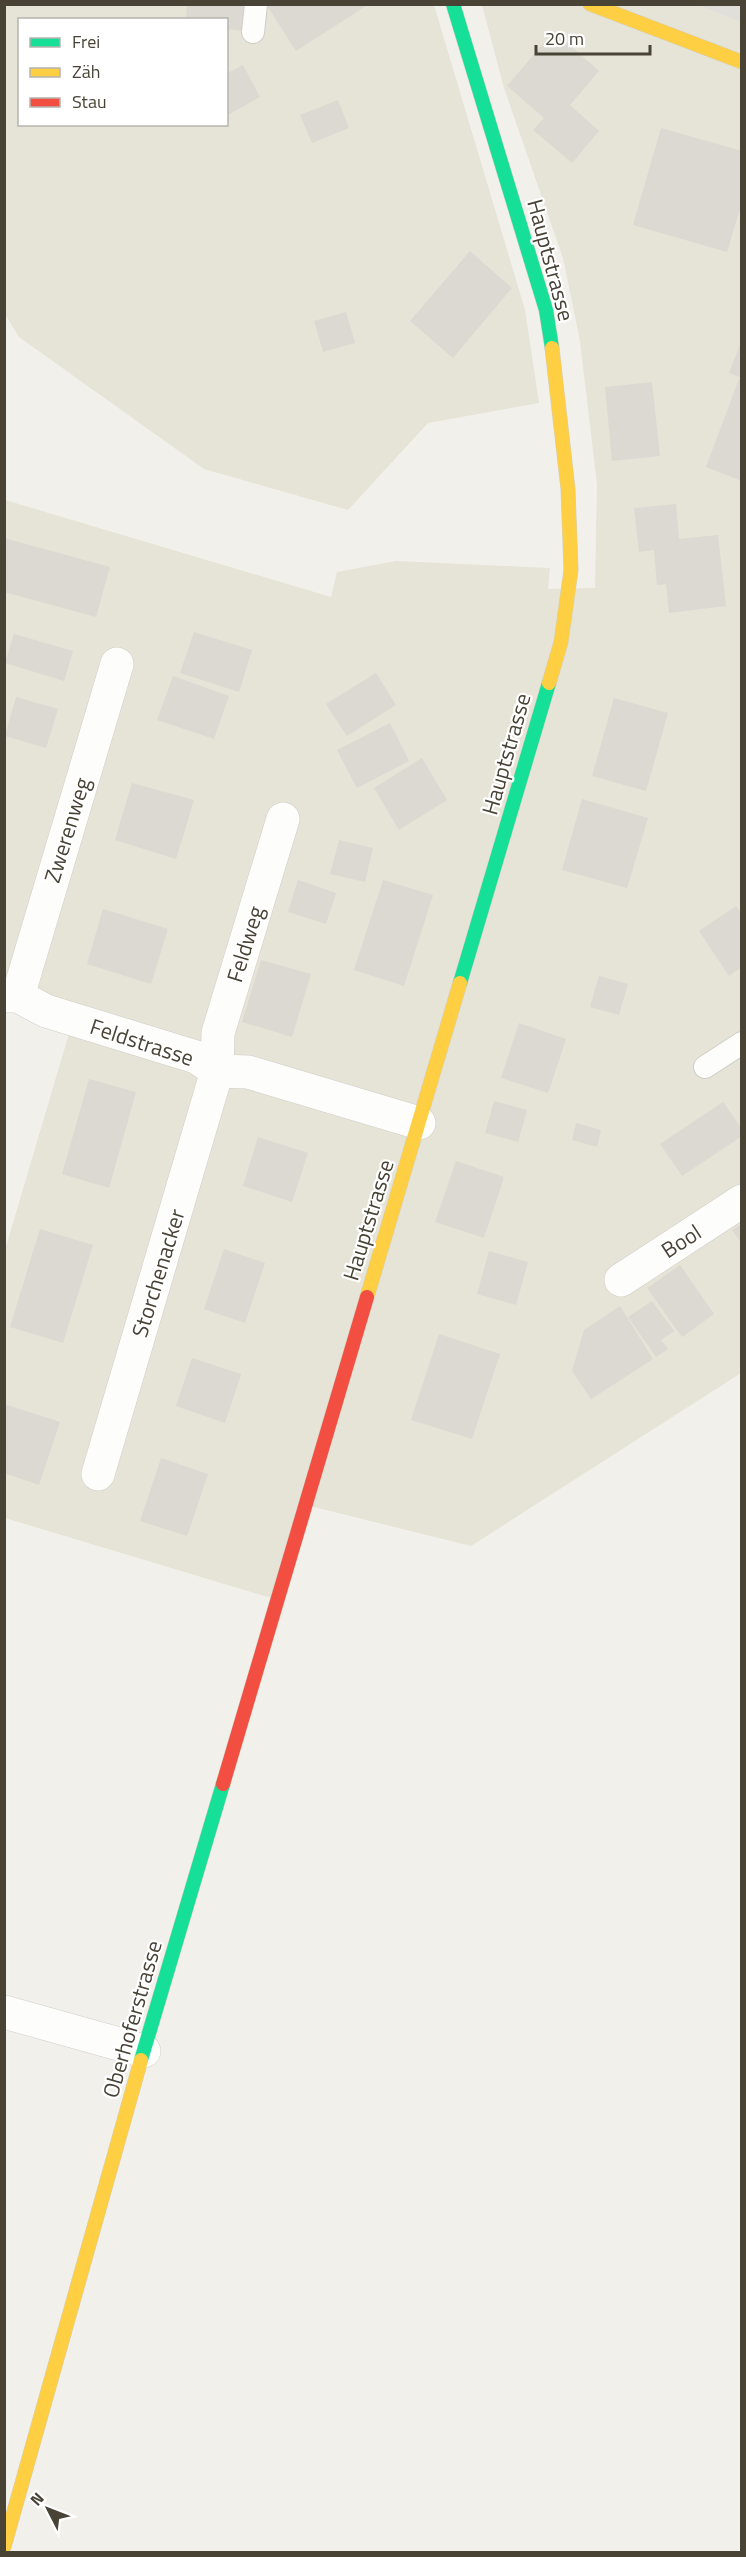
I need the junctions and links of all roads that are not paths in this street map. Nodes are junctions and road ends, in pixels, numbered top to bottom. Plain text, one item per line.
1 (256, 4) edge
2 (453, 4) edge
3 (590, 4) edge
4 (253, 32) dead end
5 (741, 62) edge
6 (117, 664) dead end
7 (283, 819) dead end
8 (11, 996) edge
9 (741, 1043) edge
10 (705, 1066) dead end
11 (217, 1071) junction
12 (419, 1123) junction
13 (741, 1201) edge
14 (621, 1280) dead end
15 (98, 1474) dead end
16 (306, 1505) joint
17 (4, 2012) edge
18 (144, 2051) junction
19 (4, 2547) edge

1 - 4 lane
2 - 12 street, Hauptstrasse
3 - 5 street
6 - 8 street, Zwerenweg
7 - 11 street, Feldweg
8 - 11 street, Feldstrasse
9 - 10 lane
11 - 12 street, Feldstrasse
11 - 15 street, Storchenacker
12 - 16 street, Hauptstrasse
13 - 14 street, Bool
16 - 18 street, Oberhoferstrasse
17 - 18 street
18 - 19 street, Oberhoferstrasse

